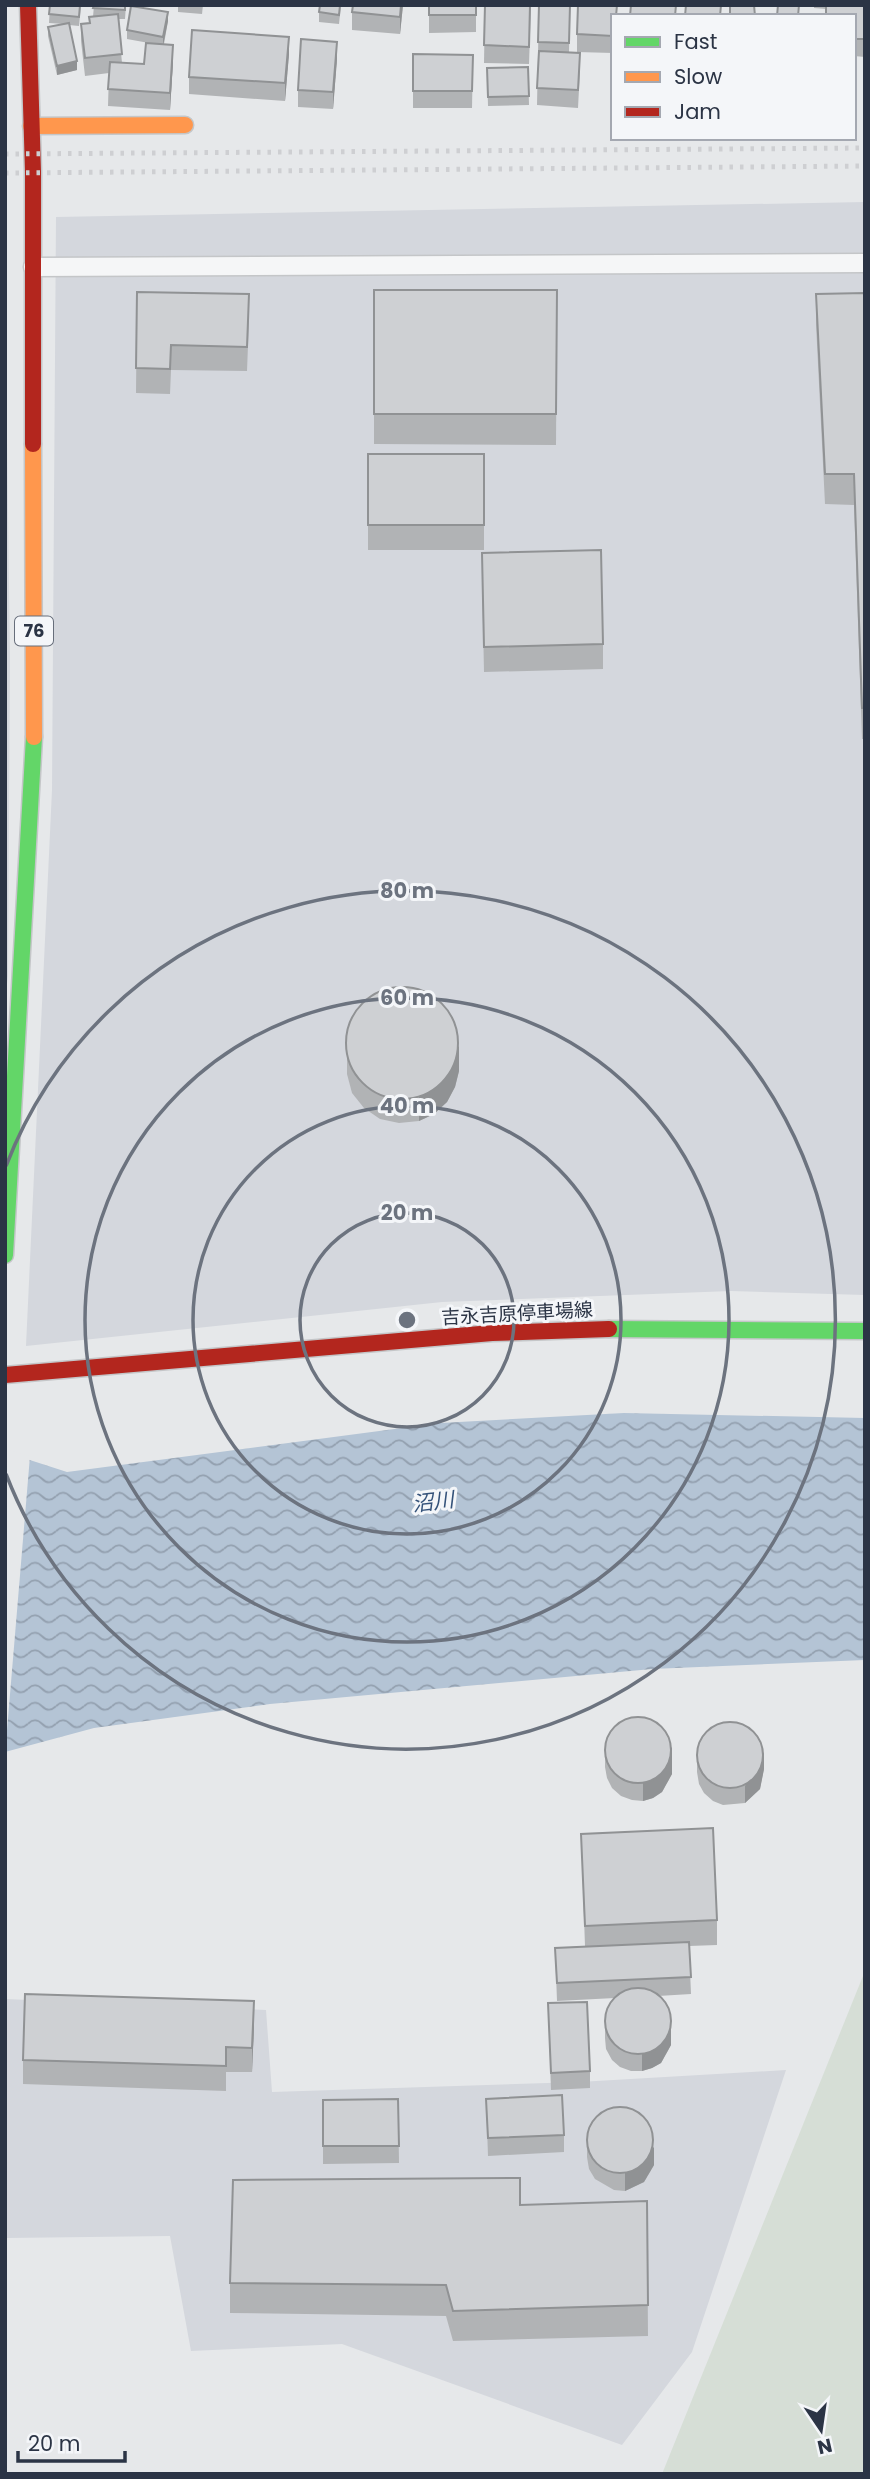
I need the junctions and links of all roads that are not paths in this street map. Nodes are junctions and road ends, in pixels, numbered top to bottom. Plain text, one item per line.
1 (28, 5) edge
2 (185, 125) dead end
3 (31, 126) junction
4 (865, 263) edge
5 (33, 267) junction
6 (5, 1255) edge
7 (865, 1331) edge
8 (5, 1375) edge

1 - 3 main road, 76
2 - 3 main road
3 - 5 main road, 76
4 - 5 lane
5 - 6 main road, 76
7 - 8 main road, 吉永吉原停車場線

